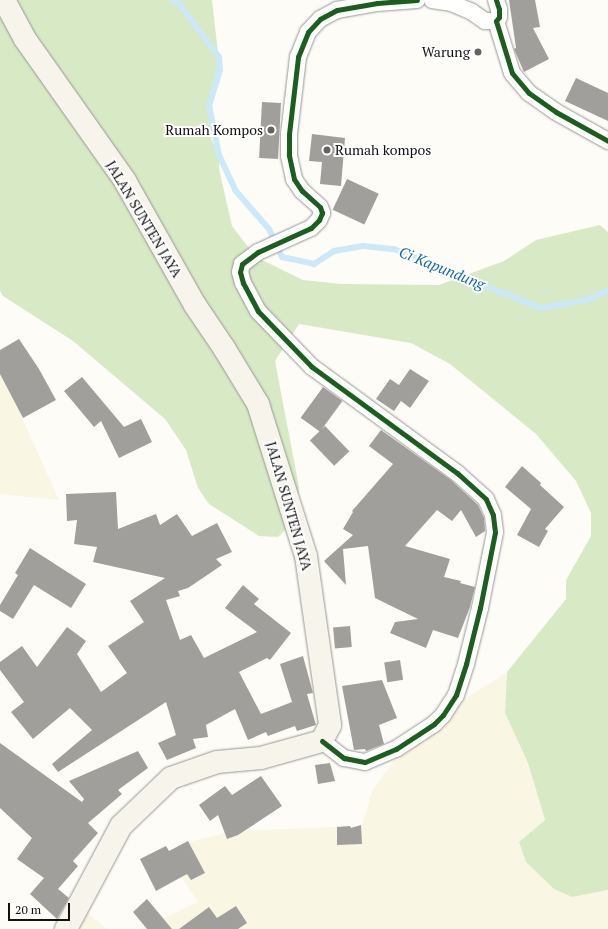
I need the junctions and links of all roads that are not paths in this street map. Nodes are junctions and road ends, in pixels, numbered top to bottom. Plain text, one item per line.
1 (4, 0) edge
2 (417, 0) edge
3 (432, 0) edge
4 (496, 0) edge
5 (496, 21) junction
6 (608, 141) edge
7 (322, 741) junction
8 (66, 929) edge

1 - 7 main road, JALAN SUNTEN JAYA
2 - 7 street
3 - 5 street
4 - 5 street
5 - 6 street
7 - 8 main road

